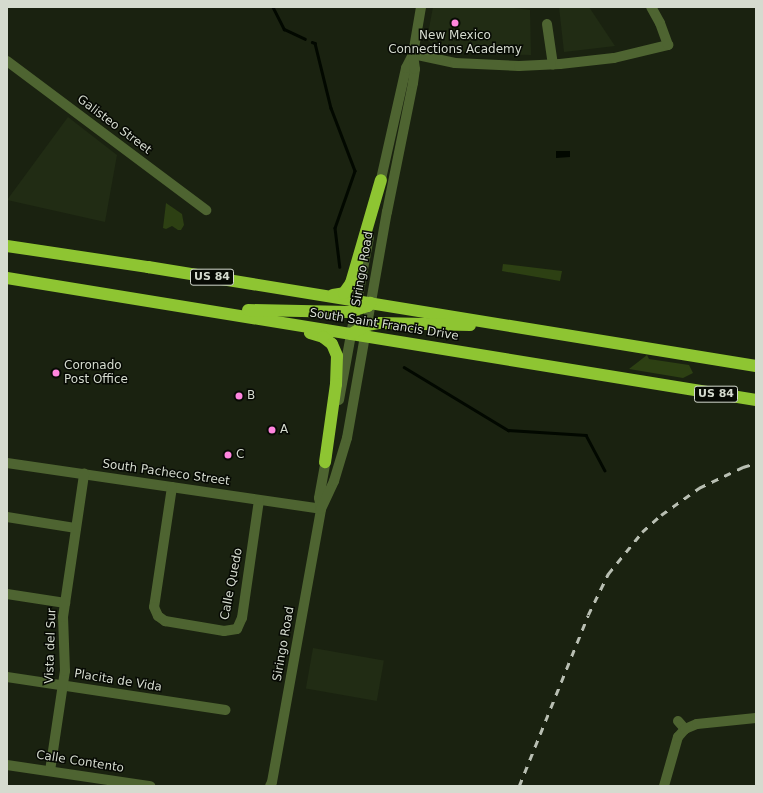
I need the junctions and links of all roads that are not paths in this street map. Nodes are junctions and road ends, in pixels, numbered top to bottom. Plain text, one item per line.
1 (421, 7) edge
2 (651, 7) edge
3 (547, 24) dead end
4 (413, 54) junction
5 (7, 61) edge
6 (553, 65) junction
7 (381, 180) junction
8 (206, 210) dead end
9 (7, 237) edge
10 (7, 246) edge
11 (65, 254) junction
12 (7, 278) edge
13 (326, 296) junction
14 (370, 303) junction
15 (183, 306) junction
16 (357, 306) junction
17 (250, 317) junction
18 (511, 326) junction
19 (366, 331) junction
20 (352, 334) junction
21 (756, 366) edge
22 (756, 400) edge
23 (325, 462) junction
24 (7, 463) edge
25 (84, 474) junction
26 (172, 487) junction
27 (259, 500) junction
28 (321, 510) junction
29 (7, 517) edge
30 (76, 528) junction
31 (7, 594) edge
32 (65, 603) junction
33 (7, 677) edge
34 (63, 685) junction
35 (226, 710) dead end
36 (756, 718) edge
37 (678, 721) dead end
38 (685, 729) junction
39 (7, 764) edge
40 (50, 771) junction
41 (272, 785) edge
42 (150, 786) edge
43 (664, 786) edge

1 - 4 street, Siringo Road
2 - 6 street
3 - 6 street
4 - 6 street
4 - 7 street, Siringo Road
4 - 14 street, Siringo Road
5 - 8 street, Galisteo Street
7 - 13 highway
7 - 16 street, Siringo Road
9 - 11 highway
10 - 11 highway, South Saint Francis Drive / US 84
11 - 13 highway, South Saint Francis Drive / US 84
12 - 15 highway, South Saint Francis Drive
13 - 16 highway, South Saint Francis Drive / US 84
14 - 16 highway, South Saint Francis Drive / US 84
14 - 18 highway, South Saint Francis Drive / US 84
14 - 19 street, Siringo Road
15 - 16 highway
15 - 17 highway, South Saint Francis Drive
16 - 20 street, Siringo Road
17 - 20 highway, South Saint Francis Drive
17 - 23 highway
18 - 19 highway
18 - 21 highway, South Saint Francis Drive / US 84
19 - 20 highway
19 - 22 highway, South Saint Francis Drive / US 84
19 - 28 street, Siringo Road
20 - 23 street, Siringo Road
23 - 28 street, Siringo Road
24 - 25 street, South Pacheco Street
25 - 26 street, South Pacheco Street
25 - 30 street, Vista del Sur
26 - 27 street, South Pacheco Street
26 - 27 street, Calle Quedo
27 - 28 street, South Pacheco Street
28 - 41 street, Siringo Road
29 - 30 street
30 - 32 street, Vista del Sur
31 - 32 street
32 - 34 street, Vista del Sur
33 - 34 street, Placita de Vida
34 - 35 street, Placita de Vida
34 - 40 street, Vista del Sur
36 - 38 street
37 - 38 street
38 - 43 street
39 - 40 street, Calle Contento
40 - 42 street, Calle Contento

